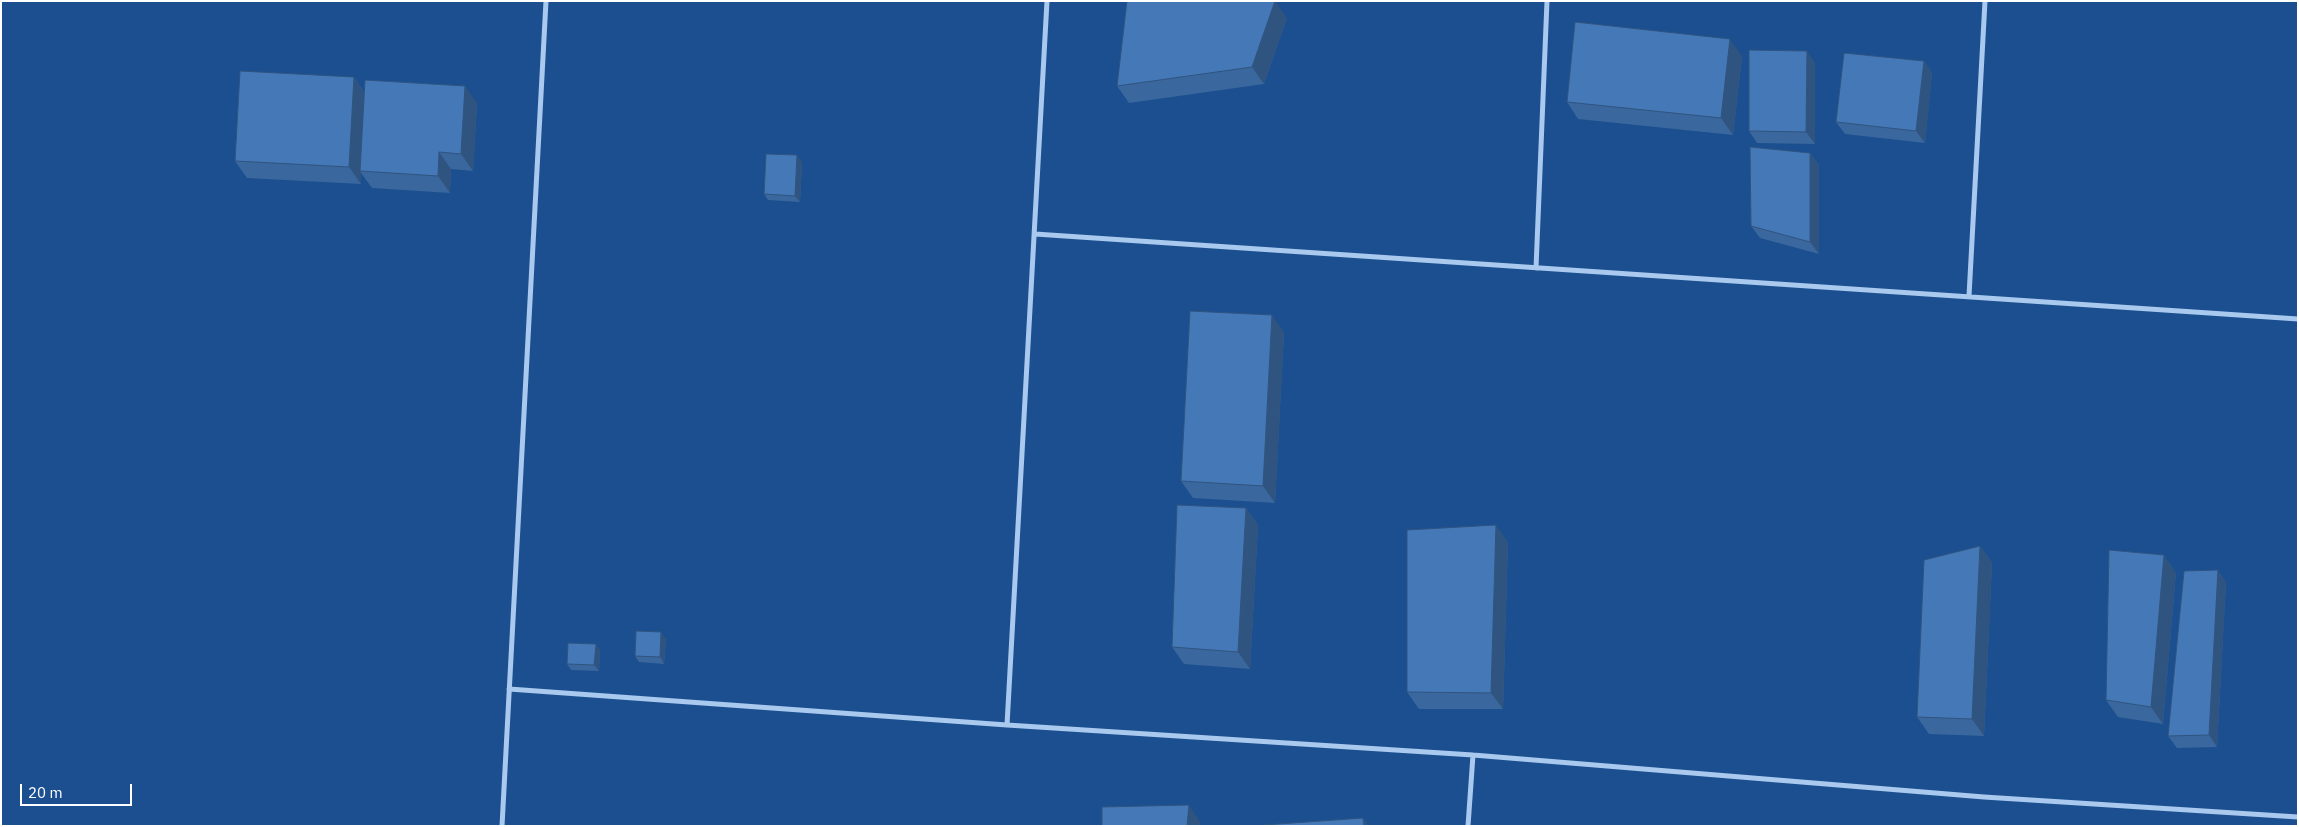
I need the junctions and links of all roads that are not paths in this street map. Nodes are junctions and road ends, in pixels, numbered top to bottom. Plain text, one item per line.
1 (546, 1) edge
2 (1047, 1) edge
3 (1547, 1) edge
4 (1985, 1) edge
5 (1035, 234) junction
6 (1536, 268) junction
7 (1969, 296) junction
8 (2298, 318) edge
9 (509, 689) junction
10 (1007, 725) junction
11 (1473, 755) junction
12 (2298, 817) edge
13 (502, 826) edge
14 (1468, 826) edge

1 - 9 street
2 - 5 street
3 - 6 street
4 - 7 street
5 - 6 street
5 - 10 street
6 - 7 street
7 - 8 street
9 - 10 street
9 - 13 street
10 - 11 street
11 - 12 street
11 - 14 street

